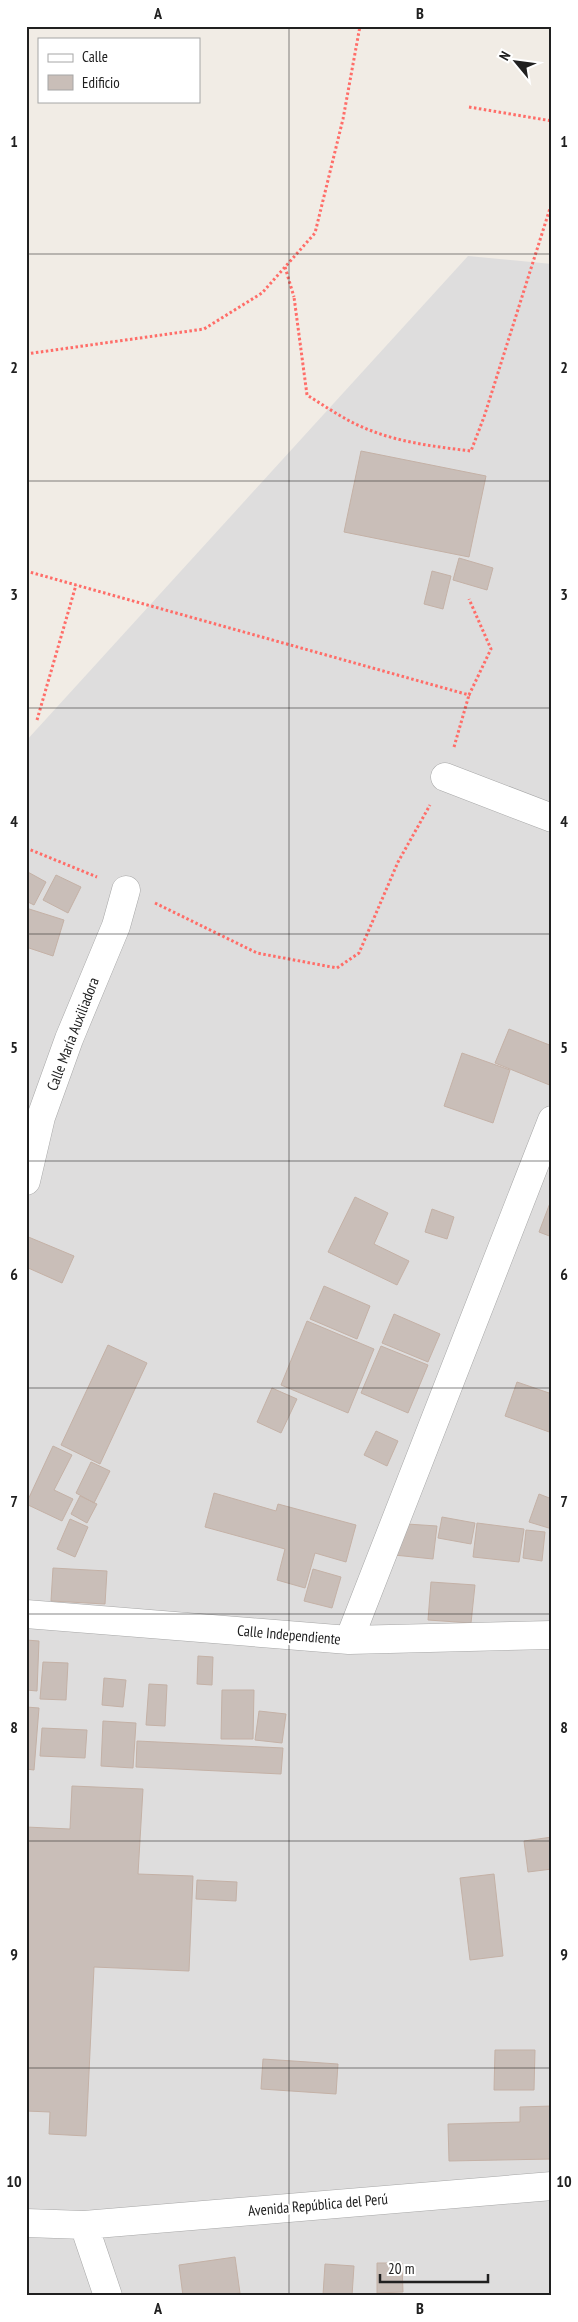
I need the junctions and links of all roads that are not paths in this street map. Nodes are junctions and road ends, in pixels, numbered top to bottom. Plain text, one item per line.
1 (446, 777) road end
2 (552, 818) edge
3 (126, 890) road end
4 (552, 1120) edge
5 (26, 1181) edge
6 (26, 1614) edge
7 (552, 1635) edge
8 (349, 1640) junction
9 (552, 2186) edge
10 (26, 2223) edge
11 (84, 2225) junction
12 (108, 2296) edge

1 - 2 street
3 - 5 street, Calle María Auxiliadora
4 - 8 street
6 - 8 street, Calle Independiente
7 - 8 street, Calle Independiente
9 - 11 street, Avenida República del Perú
10 - 11 street, Avenida República del Perú
11 - 12 street

